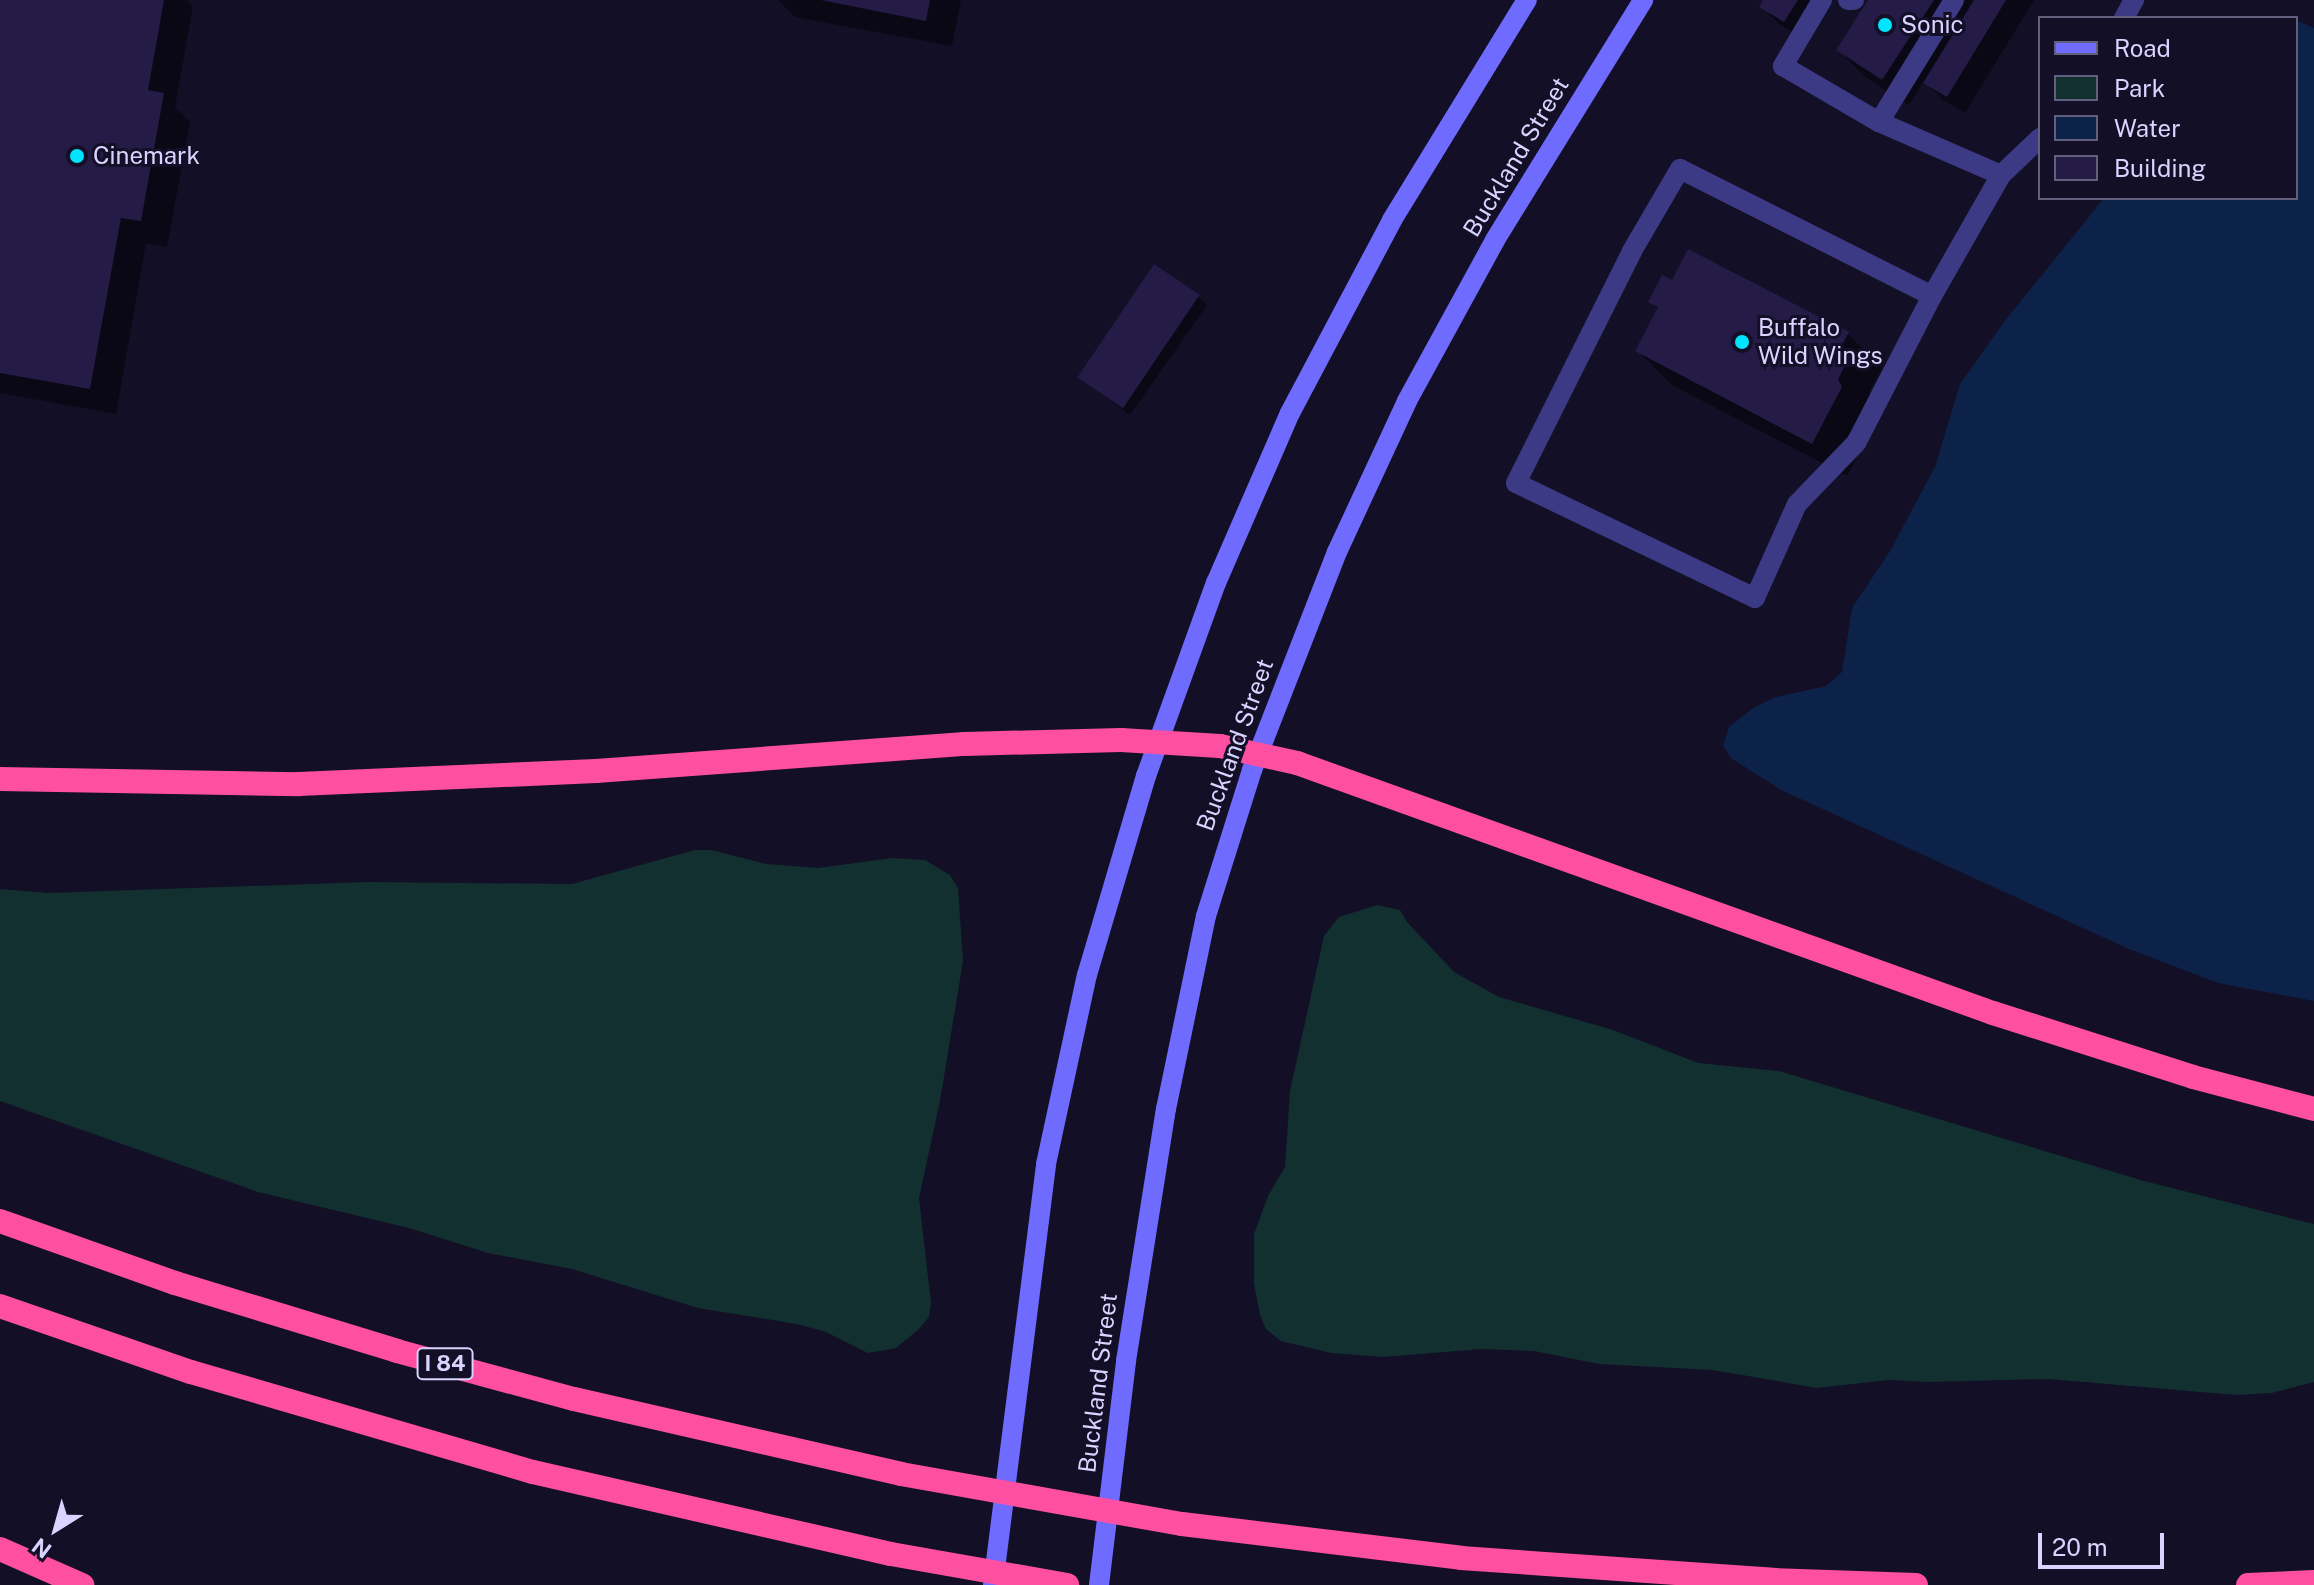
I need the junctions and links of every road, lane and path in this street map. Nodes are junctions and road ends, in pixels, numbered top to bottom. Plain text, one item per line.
1 (1527, 0) edge
2 (1643, 0) edge
3 (1822, 0) edge
4 (1954, 0) edge
5 (1879, 122) junction
6 (2038, 140) edge
7 (2001, 175) junction
8 (1932, 296) junction
9 (1158, 741) junction
10 (1258, 753) junction
11 (0, 779) edge
12 (2314, 1109) edge
13 (0, 1221) edge
14 (0, 1306) edge
15 (0, 1549) edge
16 (2314, 1582) edge
17 (82, 1585) edge
18 (993, 1585) edge
19 (1067, 1585) edge
20 (1099, 1585) edge
21 (1916, 1585) edge
22 (2248, 1585) edge

1 - 9 main road
2 - 10 main road, Buckland Street
3 - 5 lane
4 - 5 lane
5 - 7 lane
6 - 7 lane
7 - 8 lane
8 - 8 lane
9 - 10 highway
9 - 11 highway
9 - 18 main road
10 - 12 highway
10 - 20 main road, Buckland Street
13 - 21 highway, I 84, bridge
14 - 19 highway, bridge
15 - 17 highway
16 - 22 highway

